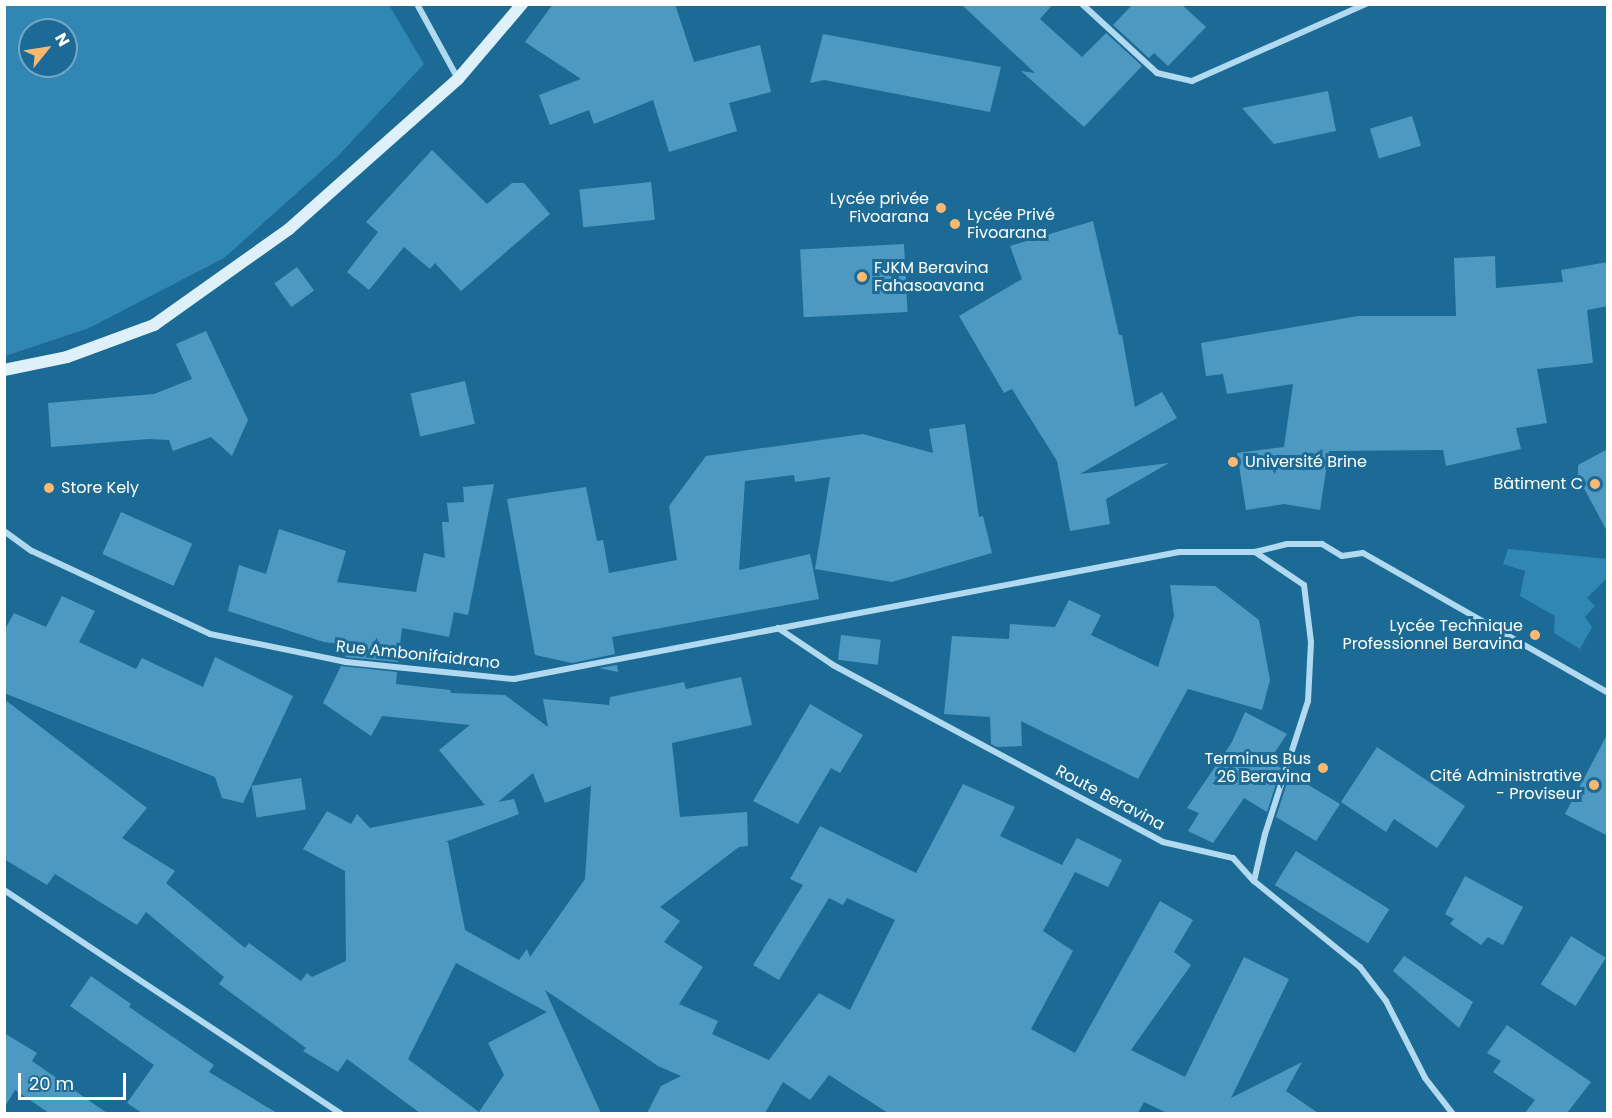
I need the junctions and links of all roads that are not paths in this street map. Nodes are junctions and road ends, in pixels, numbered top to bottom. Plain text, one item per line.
1 (417, 4) edge
2 (522, 4) edge
3 (1082, 4) edge
4 (1366, 4) edge
5 (458, 80) junction
6 (4, 370) edge
7 (4, 531) edge
8 (1255, 552) junction
9 (778, 628) junction
10 (1608, 693) edge
11 (1254, 881) junction
12 (4, 890) edge
13 (341, 1113) edge
14 (1453, 1113) edge

1 - 5 street
2 - 5 street
3 - 4 street
5 - 6 street
7 - 9 street, Rue Ambonifaidrano
8 - 9 street, Rue Ambonifaidrano
8 - 10 street, Rue Ambonifaidrano
8 - 11 street
9 - 11 street, Route Beravina
11 - 14 street, Route Beravina
12 - 13 street

